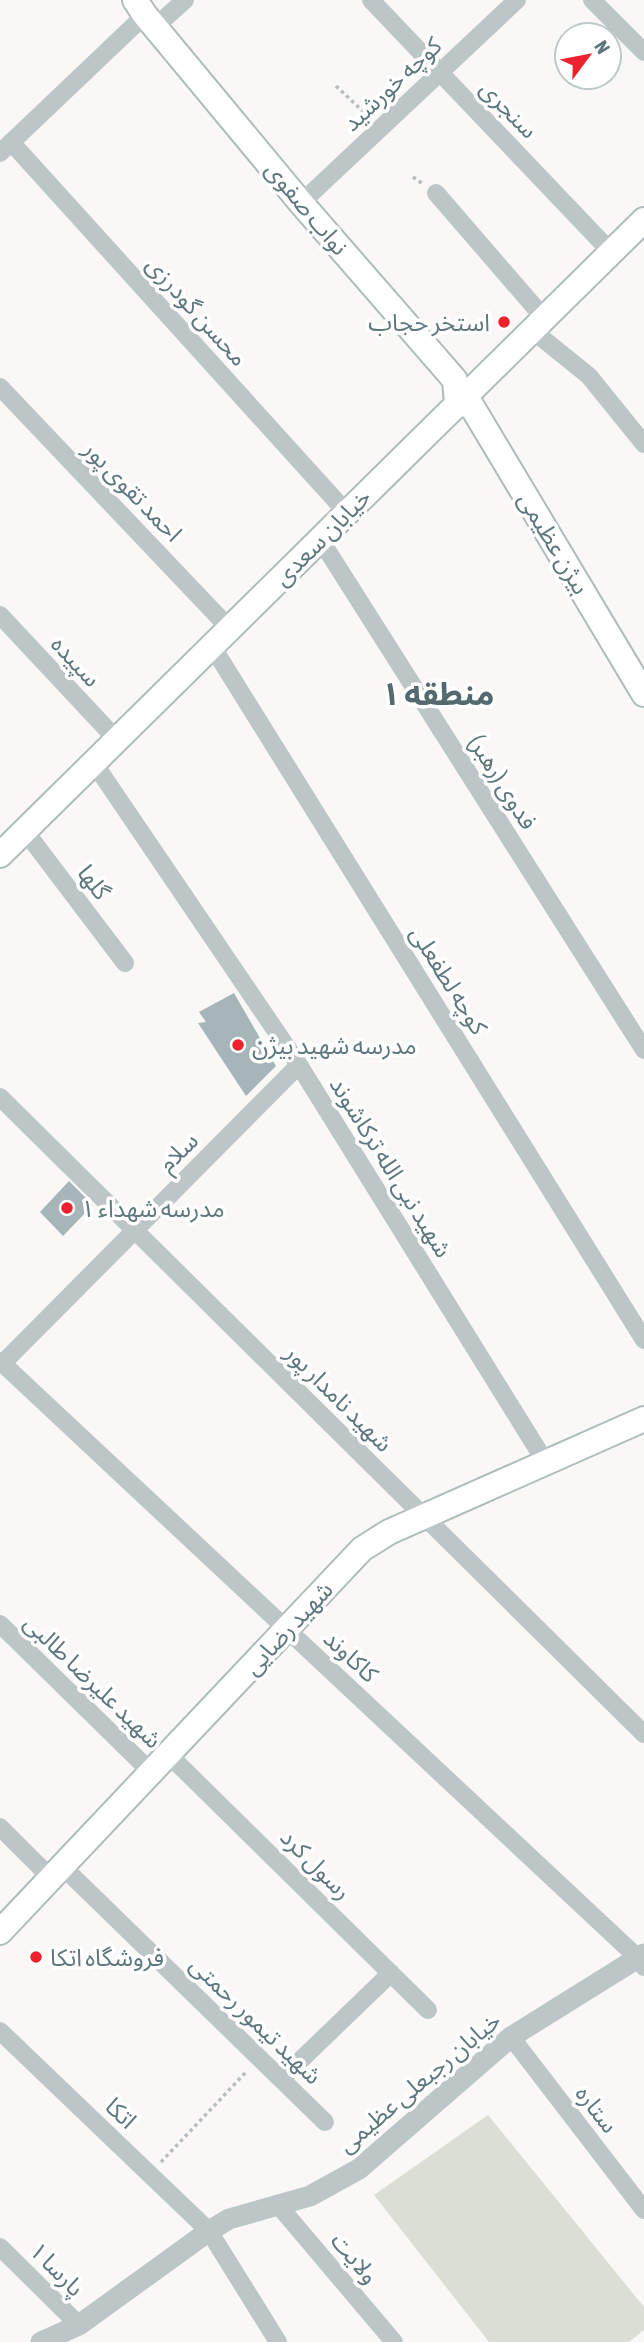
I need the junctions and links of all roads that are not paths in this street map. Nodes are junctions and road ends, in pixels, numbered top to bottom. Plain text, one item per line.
1 (185, 0) edge
2 (371, 0) edge
3 (517, 0) edge
4 (592, 0) edge
5 (140, 11) edge
6 (644, 52) edge
7 (440, 72) junction
8 (6, 148) edge
9 (436, 193) dead end
10 (301, 203) junction
11 (644, 220) edge
12 (611, 252) junction
13 (538, 324) junction
14 (0, 387) edge
15 (457, 404) junction
16 (644, 444) edge
17 (347, 513) junction
18 (320, 539) junction
19 (0, 615) edge
20 (230, 629) junction
21 (212, 646) junction
22 (644, 694) edge
23 (117, 740) junction
24 (94, 762) junction
25 (9, 842) edge
26 (125, 963) dead end
27 (644, 1050) edge
28 (299, 1065) junction
29 (0, 1097) edge
30 (135, 1230) junction
31 (644, 1340) edge
32 (1, 1362) edge
33 (644, 1419) edge
34 (545, 1463) junction
35 (425, 1516) junction
36 (0, 1624) edge
37 (287, 1629) junction
38 (644, 1734) edge
39 (168, 1754) junction
40 (151, 1772) junction
41 (0, 1827) edge
42 (57, 1872) junction
43 (0, 1932) edge
44 (642, 1960) edge
45 (391, 1973) junction
46 (428, 2010) dead end
47 (0, 2031) edge
48 (511, 2037) junction
49 (281, 2079) junction
50 (325, 2122) dead end
51 (279, 2206) junction
52 (644, 2210) edge
53 (209, 2231) junction
54 (0, 2247) edge
55 (79, 2325) junction
56 (41, 2342) edge
57 (278, 2342) edge
58 (394, 2342) edge

1 - 5 street
2 - 7 street, سنجری
3 - 7 street, کوچه خورشید
4 - 6 street
5 - 8 street
5 - 10 main road, نواب صفوی
7 - 10 street, کوچه خورشید
7 - 12 street, سنجری
8 - 17 street, محسن گودرزی
9 - 13 street
10 - 15 main road, نواب صفوی
11 - 12 main road, خیابان سعدی
12 - 13 main road, خیابان سعدی
13 - 15 main road, خیابان سعدی
13 - 16 street
14 - 20 street, احمد تقوی پور
15 - 17 main road, خیابان سعدی
15 - 22 main road, بیژن عظیمی
17 - 18 main road, خیابان سعدی
18 - 20 main road, خیابان سعدی
18 - 27 street, فدوی (رهبر)
19 - 23 street, سپیده
20 - 21 main road, خیابان سعدی
21 - 23 main road, خیابان سعدی
21 - 31 street, کوچه لطفعلی
23 - 24 main road, خیابان سعدی
24 - 25 main road, خیابان سعدی
24 - 28 street, شهید نبی الله ترکاشوند
25 - 26 street, گلها
28 - 30 street, سلام
28 - 34 street, شهید نبی الله ترکاشوند
29 - 30 street, شهید نامدار پور
30 - 32 street, سلام
30 - 35 street, شهید نامدار پور
32 - 37 street, کاکاوند
33 - 34 main road, شهید رضایی
34 - 35 main road, شهید رضایی
35 - 37 main road, شهید رضایی
35 - 38 street, شهید نامدار پور
36 - 40 street, شهید علیرضا طالبی
37 - 39 main road, شهید رضایی
37 - 44 street, کاکاوند
39 - 40 main road, شهید رضایی
39 - 45 street, رسول کرد
40 - 42 main road, شهید رضایی
41 - 42 street, شهید تیمور رحمتی
42 - 43 main road, شهید رضایی
42 - 49 street, شهید تیمور رحمتی
44 - 48 street, خیابان رجبعلی عظیمی
45 - 46 street, رسول کرد
45 - 49 street
47 - 53 street, اتکا
48 - 51 street, خیابان رجبعلی عظیمی
48 - 52 street, ستاره
49 - 50 street, شهید تیمور رحمتی
51 - 53 street, خیابان رجبعلی عظیمی
51 - 58 street, ولایت
53 - 55 street, خیابان رجبعلی عظیمی
53 - 57 street
54 - 55 street, پارسا ۱
55 - 56 street, خیابان رجبعلی عظیمی

